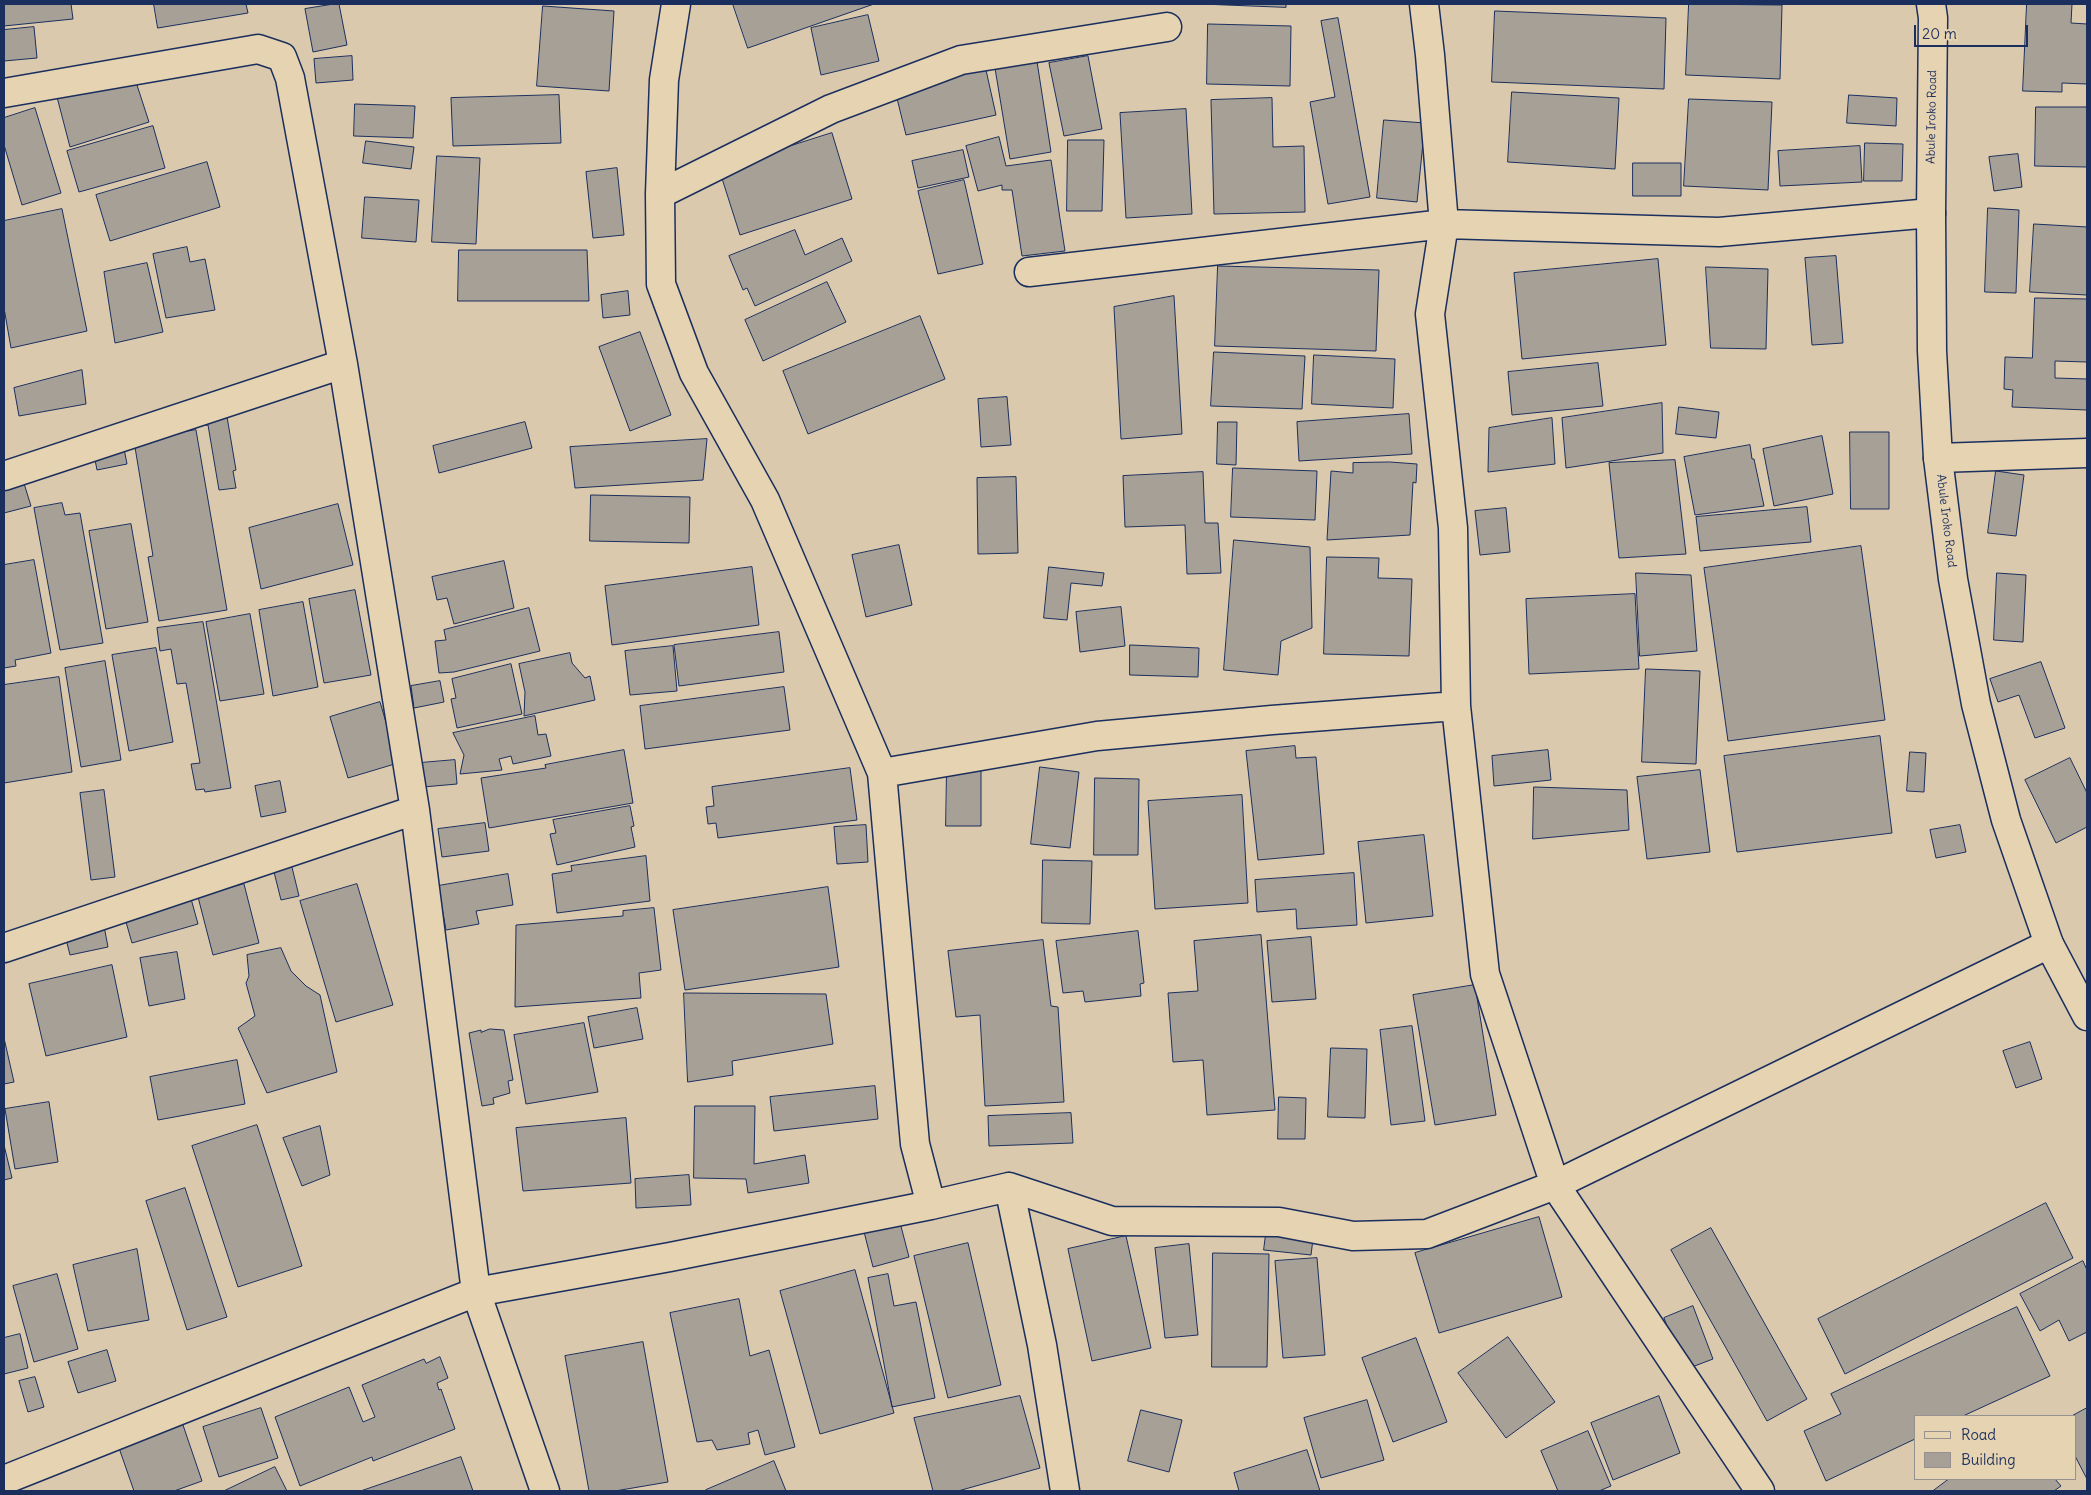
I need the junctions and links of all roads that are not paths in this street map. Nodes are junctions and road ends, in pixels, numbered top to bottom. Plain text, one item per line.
1 (676, 4) edge
2 (1424, 4) edge
3 (1931, 4) edge
4 (1167, 27) dead end
5 (4, 93) edge
6 (660, 194) junction
7 (1931, 213) junction
8 (1444, 224) junction
9 (1029, 272) dead end
10 (343, 364) junction
11 (2087, 454) edge
12 (1938, 458) junction
13 (4, 476) edge
14 (1456, 706) junction
15 (882, 773) junction
16 (415, 810) junction
17 (2049, 944) junction
18 (4, 948) edge
19 (2087, 1016) edge
20 (1555, 1184) junction
21 (1008, 1187) junction
22 (931, 1205) junction
23 (476, 1292) junction
24 (16, 1482) edge
25 (545, 1491) edge
26 (1065, 1491) edge
27 (1760, 1491) edge

1 - 6 street
2 - 8 street
3 - 7 street, Abule Iroko Road
4 - 6 street
5 - 10 street
6 - 15 street
7 - 8 street
7 - 12 street, Abule Iroko Road
8 - 9 street
8 - 14 street
10 - 13 street
10 - 16 street
11 - 12 street
12 - 17 street, Abule Iroko Road
14 - 15 street
14 - 20 street
15 - 22 street
16 - 18 street
16 - 23 street
17 - 19 street, Abule Iroko Road
17 - 20 street
20 - 21 street
20 - 27 street
21 - 22 street
21 - 26 street
22 - 23 street
23 - 24 street
23 - 25 street

